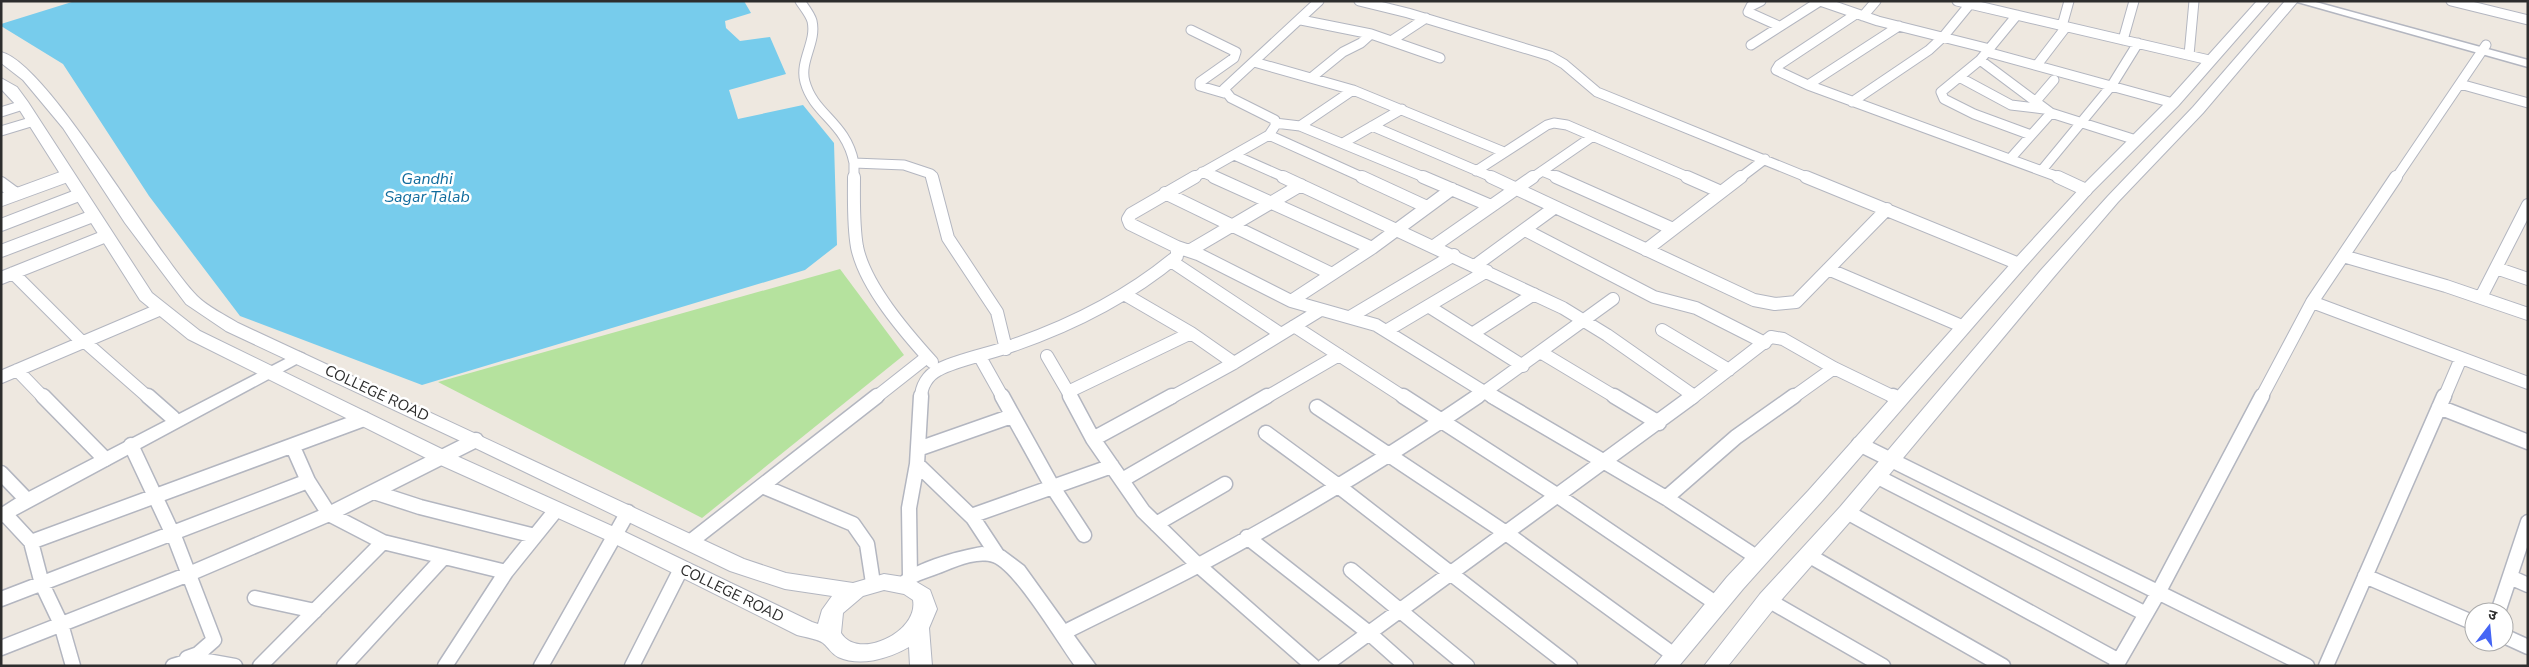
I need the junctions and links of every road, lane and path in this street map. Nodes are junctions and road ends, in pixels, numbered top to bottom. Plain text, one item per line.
1 (800, 1) edge
2 (1319, 1) edge
3 (1359, 1) edge
4 (1761, 1) edge
5 (1820, 1) edge
6 (1876, 1) edge
7 (1957, 1) edge
8 (2069, 1) edge
9 (2134, 1) edge
10 (2194, 1) edge
11 (2264, 1) edge
12 (2292, 1) edge
13 (2299, 1) edge
14 (2324, 1) edge
15 (2451, 1) edge
16 (1970, 4) junction
17 (1860, 15) junction
18 (2017, 15) junction
19 (1426, 18) junction
20 (1301, 20) junction
21 (2528, 20) edge
22 (1779, 26) junction
23 (1899, 26) junction
24 (2064, 26) junction
25 (1191, 30) dead end
26 (1371, 34) junction
27 (1943, 37) junction
28 (2123, 40) junction
29 (1391, 41) junction
30 (2138, 43) junction
31 (1751, 45) dead end
32 (2484, 48) junction
33 (1985, 54) junction
34 (2189, 55) junction
35 (1, 56) edge
36 (2528, 56) edge
37 (1440, 58) dead end
38 (2209, 60) junction
39 (1254, 62) junction
40 (2528, 64) edge
41 (2037, 65) junction
42 (1959, 77) junction
43 (1311, 78) junction
44 (2054, 80) dead end
45 (2460, 84) junction
46 (1808, 85) junction
47 (2112, 85) junction
48 (5, 88) edge
49 (1353, 90) junction
50 (1224, 93) junction
51 (2036, 101) junction
52 (1852, 102) junction
53 (2173, 103) junction
54 (2528, 103) edge
55 (23, 105) junction
56 (1402, 109) junction
57 (2047, 111) junction
58 (1, 112) edge
59 (34, 121) junction
60 (1275, 123) junction
61 (2081, 123) junction
62 (1300, 126) junction
63 (1372, 126) junction
64 (1, 131) edge
65 (1269, 135) junction
66 (2031, 135) junction
67 (1593, 136) junction
68 (2141, 136) junction
69 (2170, 140) junction
70 (1343, 143) junction
71 (1504, 152) junction
72 (1234, 154) junction
73 (1765, 159) junction
74 (2010, 159) junction
75 (854, 163) junction
76 (1476, 170) junction
77 (2042, 170) junction
78 (1542, 171) junction
79 (1202, 172) junction
80 (67, 176) junction
81 (1, 183) edge
82 (1301, 185) junction
83 (1518, 188) junction
84 (1452, 189) junction
85 (2086, 190) junction
86 (1721, 192) junction
87 (1165, 193) junction
88 (16, 194) junction
89 (79, 195) junction
90 (1, 200) edge
91 (1271, 203) junction
92 (2528, 205) edge
93 (1491, 206) junction
94 (1428, 207) junction
95 (1554, 208) junction
96 (1887, 209) junction
97 (93, 216) junction
98 (1, 225) edge
99 (1232, 226) junction
100 (2053, 227) junction
101 (1398, 229) junction
102 (1674, 229) junction
103 (1525, 230) junction
104 (2081, 235) junction
105 (106, 236) junction
106 (2041, 240) junction
107 (1434, 246) junction
108 (1372, 248) junction
109 (1183, 249) junction
110 (1646, 250) junction
111 (1, 251) edge
112 (2068, 251) junction
113 (1454, 255) junction
114 (2343, 256) junction
115 (1170, 261) junction
116 (2019, 264) junction
117 (1481, 268) junction
118 (2496, 268) junction
119 (1828, 269) junction
120 (1332, 274) junction
121 (7, 275) edge
122 (2528, 279) edge
123 (1124, 294) junction
124 (1534, 294) junction
125 (2481, 297) junction
126 (1613, 299) dead end
127 (1291, 301) junction
128 (2312, 302) junction
129 (1428, 306) junction
130 (161, 309) junction
131 (1319, 311) junction
132 (2528, 314) edge
133 (1350, 317) junction
134 (1584, 320) junction
135 (1964, 327) junction
136 (1288, 330) junction
137 (1662, 330) dead end
138 (1386, 331) junction
139 (1191, 333) junction
140 (1472, 334) junction
141 (82, 342) junction
142 (1765, 343) junction
143 (1006, 349) junction
144 (1542, 352) junction
145 (1339, 355) junction
146 (927, 356) junction
147 (1047, 356) dead end
148 (299, 357) junction
149 (980, 357) junction
150 (2461, 358) junction
151 (1234, 363) junction
152 (1522, 366) junction
153 (1834, 368) junction
154 (939, 369) junction
155 (17, 370) junction
156 (1729, 370) junction
157 (1924, 371) junction
158 (270, 374) junction
159 (1, 377) edge
160 (2528, 383) edge
161 (1954, 384) junction
162 (1068, 392) junction
163 (1484, 392) junction
164 (1694, 396) junction
165 (1899, 399) junction
166 (1318, 406) dead end
167 (2439, 407) junction
168 (1012, 416) junction
169 (173, 418) dead end
170 (364, 419) junction
171 (1440, 422) junction
172 (1659, 423) junction
173 (1266, 433) dead end
174 (1093, 439) junction
175 (476, 440) junction
176 (2528, 442) edge
177 (1859, 444) junction
178 (131, 445) junction
179 (293, 447) junction
180 (1388, 455) junction
181 (917, 457) junction
182 (443, 458) junction
183 (105, 459) junction
184 (1890, 459) junction
185 (1605, 462) junction
186 (1112, 466) junction
187 (1, 473) edge
188 (1876, 476) junction
189 (308, 480) junction
190 (1122, 480) junction
191 (1225, 484) dead end
192 (1337, 485) junction
193 (762, 486) junction
194 (1052, 486) junction
195 (374, 492) junction
196 (157, 496) junction
197 (1558, 496) junction
198 (1666, 498) junction
199 (27, 500) junction
200 (556, 510) junction
201 (628, 512) junction
202 (1847, 512) junction
203 (329, 514) junction
204 (3, 516) edge
205 (971, 516) junction
206 (2528, 522) edge
207 (1156, 524) junction
208 (173, 533) junction
209 (1506, 533) junction
210 (1084, 535) dead end
211 (535, 536) junction
212 (616, 536) junction
213 (1247, 537) junction
214 (31, 542) junction
215 (384, 542) junction
216 (690, 542) junction
217 (998, 556) junction
218 (1808, 556) junction
219 (443, 558) junction
220 (1758, 558) junction
221 (1198, 565) junction
222 (681, 569) junction
223 (1351, 570) dead end
224 (506, 572) junction
225 (1450, 573) junction
226 (189, 574) junction
227 (2365, 576) junction
228 (2510, 577) junction
229 (907, 581) junction
230 (873, 583) junction
231 (42, 584) junction
232 (2528, 585) edge
233 (853, 591) junction
234 (2158, 593) junction
235 (255, 598) dead end
236 (1, 599) edge
237 (1768, 600) junction
238 (2501, 602) edge
239 (1717, 604) junction
240 (1399, 610) junction
241 (314, 611) junction
242 (2146, 614) junction
243 (2464, 619) edge
244 (61, 624) junction
245 (919, 631) junction
246 (1063, 633) junction
247 (1368, 633) junction
248 (830, 637) junction
249 (2514, 641) edge
250 (2528, 647) edge
251 (1, 648) edge
252 (894, 658) edge
253 (1669, 660) edge
254 (180, 662) edge
255 (2118, 663) edge
256 (73, 666) edge
257 (235, 666) edge
258 (260, 666) edge
259 (344, 666) edge
260 (445, 666) edge
261 (541, 666) edge
262 (632, 666) edge
263 (921, 666) edge
264 (1086, 666) edge
265 (1313, 666) edge
266 (1324, 666) edge
267 (1406, 666) edge
268 (1467, 666) edge
269 (1570, 666) edge
270 (1716, 666) edge
271 (1883, 666) edge
272 (2003, 666) edge
273 (2307, 666) edge
274 (2326, 666) edge

1 - 75 street
2 - 20 street
3 - 19 street
4 - 22 street
5 - 17 street
5 - 22 street
6 - 17 street
7 - 16 street
8 - 24 street
9 - 28 street
10 - 34 street
11 - 38 main road
12 - 69 main road
13 - 32 street
14 - 32 street
15 - 21 street
16 - 18 street
16 - 27 street
17 - 23 street
17 - 46 street
18 - 24 street
18 - 33 street
19 - 29 street
19 - 73 street
20 - 26 street
20 - 39 street
22 - 31 street
23 - 27 street
23 - 46 street
24 - 28 street
24 - 41 street
25 - 50 street
26 - 29 street
26 - 43 street
27 - 33 street
27 - 52 street
28 - 30 street
29 - 37 street
30 - 34 street
30 - 47 street
32 - 36 street
32 - 40 street
32 - 45 street
33 - 41 street
33 - 42 street
33 - 51 street
34 - 38 street
35 - 148 main road, COLLEGE ROAD
38 - 53 main road
39 - 43 street
39 - 50 street
41 - 47 street
42 - 57 street
42 - 66 street
43 - 49 street
44 - 51 street
45 - 54 street
45 - 114 street
46 - 52 street
47 - 53 street
47 - 61 street
48 - 55 main road, COLLEGE ROAD
49 - 56 street
49 - 62 street
50 - 60 street
51 - 57 street
52 - 74 street
53 - 68 main road
55 - 58 street
55 - 59 main road, COLLEGE ROAD
56 - 63 street
56 - 71 street
57 - 61 street
57 - 66 street
59 - 64 street
59 - 80 main road, COLLEGE ROAD
60 - 62 street
60 - 65 street
61 - 68 street
61 - 77 street
62 - 70 street
63 - 70 street
63 - 76 street
65 - 72 street
65 - 94 street
66 - 74 street
67 - 71 street
67 - 78 street
67 - 86 street
68 - 69 main road
68 - 85 main road
69 - 104 main road
70 - 84 street
71 - 76 street
72 - 79 street
72 - 82 street
73 - 86 street
73 - 96 street
74 - 77 street
75 - 143 street
75 - 146 street
76 - 83 street
77 - 85 street
78 - 83 street
78 - 102 street
79 - 87 street
79 - 91 street
80 - 88 street
80 - 89 main road, COLLEGE ROAD
81 - 88 street
82 - 91 street
82 - 101 street
83 - 93 street
83 - 95 street
84 - 93 street
84 - 94 street
85 - 100 main road
86 - 102 street
87 - 99 street
87 - 109 street
88 - 90 street
89 - 97 main road, COLLEGE ROAD
89 - 98 street
91 - 99 street
91 - 108 street
92 - 118 street
93 - 107 street
94 - 101 street
95 - 103 street
95 - 110 street
96 - 116 street
96 - 119 street
97 - 105 main road, COLLEGE ROAD
97 - 111 street
99 - 109 street
99 - 120 street
100 - 104 main road
100 - 106 main road
101 - 107 street
101 - 108 street
102 - 110 street
103 - 117 street
103 - 142 street
104 - 112 main road
105 - 121 street
105 - 130 main road, COLLEGE ROAD
106 - 112 main road
106 - 116 main road
107 - 113 street
108 - 120 street
109 - 115 street
109 - 127 street
110 - 119 street
112 - 161 main road
113 - 117 street
113 - 133 street
114 - 125 street
114 - 128 street
115 - 123 street
115 - 136 street
116 - 135 main road
117 - 124 street
117 - 129 street
118 - 122 street
118 - 125 street
119 - 135 street
120 - 127 street
121 - 141 street
123 - 139 street
123 - 143 street
124 - 134 street
124 - 140 street
125 - 132 street
126 - 134 street
127 - 131 street
128 - 150 street
128 - 234 street
129 - 138 street
129 - 140 street
130 - 141 street
130 - 158 main road, COLLEGE ROAD
131 - 133 street
131 - 136 street
133 - 138 street
134 - 144 street
134 - 164 street
135 - 157 main road
136 - 145 street
136 - 151 street
137 - 156 street
138 - 163 street
139 - 151 street
139 - 162 street
140 - 152 street
141 - 155 street
141 - 169 street
142 - 153 street
142 - 156 street
143 - 149 street
144 - 152 street
144 - 172 street
145 - 171 street
145 - 190 street
146 - 154 street
146 - 193 street
147 - 162 street
148 - 158 street
148 - 175 main road, COLLEGE ROAD
149 - 154 street
149 - 168 street
150 - 160 street
150 - 167 street
151 - 174 street
152 - 163 street
153 - 165 street
153 - 198 street
154 - 181 street
155 - 159 street
155 - 183 street
156 - 164 street
157 - 161 main road
157 - 165 main road
158 - 170 main road, COLLEGE ROAD
158 - 178 street
161 - 184 main road
162 - 174 street
163 - 171 street
163 - 185 street
164 - 172 street
165 - 177 main road
166 - 180 street
167 - 176 street
167 - 227 street
168 - 181 street
168 - 194 street
170 - 179 street
170 - 182 main road, COLLEGE ROAD
171 - 180 street
171 - 197 street
172 - 185 street
173 - 192 street
174 - 186 street
175 - 182 street
175 - 201 main road, COLLEGE ROAD
177 - 184 street
177 - 220 main road
178 - 183 street
178 - 196 street
179 - 189 street
179 - 196 street
180 - 192 street
180 - 209 street
181 - 205 street
181 - 229 street
182 - 195 street
182 - 200 main road, COLLEGE ROAD
183 - 199 street
184 - 188 main road
184 - 234 street
185 - 197 street
185 - 198 street
186 - 190 street
186 - 194 street
187 - 199 street
188 - 202 main road
188 - 242 street
189 - 203 street
189 - 208 street
190 - 207 street
191 - 207 street
192 - 213 street
192 - 225 street
193 - 216 street
193 - 230 street
194 - 205 street
194 - 210 street
195 - 203 street
195 - 211 street
196 - 208 street
196 - 214 street
197 - 209 street
197 - 239 street
198 - 220 street
199 - 204 street
200 - 211 street
200 - 212 main road, COLLEGE ROAD
201 - 212 street
201 - 216 main road, COLLEGE ROAD
202 - 218 main road
202 - 255 street
203 - 215 street
203 - 226 street
204 - 214 street
205 - 217 street
206 - 228 street
207 - 221 street
208 - 226 street
208 - 231 street
209 - 225 street
209 - 253 street
211 - 224 street
212 - 222 main road, COLLEGE ROAD
212 - 261 street
213 - 221 street
213 - 247 street
214 - 231 street
215 - 219 street
215 - 241 street
216 - 233 main road, COLLEGE ROAD
217 - 229 street
217 - 246 street
218 - 237 main road
218 - 272 street
219 - 224 street
219 - 259 street
220 - 239 main road
221 - 246 street
221 - 265 street
222 - 248 main road, COLLEGE ROAD
222 - 262 street
223 - 240 street
224 - 260 street
225 - 240 street
225 - 269 street
226 - 244 street
226 - 254 street
227 - 243 street
227 - 274 street
228 - 232 street
228 - 238 street
229 - 230 main road
229 - 245 main road
230 - 233 main road
231 - 236 street
231 - 244 street
233 - 248 main road
234 - 242 street
234 - 273 street
235 - 241 street
237 - 270 main road
237 - 271 street
239 - 253 main road
240 - 247 street
240 - 268 street
241 - 258 street
242 - 255 street
244 - 251 street
244 - 256 street
245 - 252 main road
245 - 263 main road
246 - 264 street
247 - 266 street
247 - 267 street
248 - 252 main road
249 - 250 street
254 - 257 street

